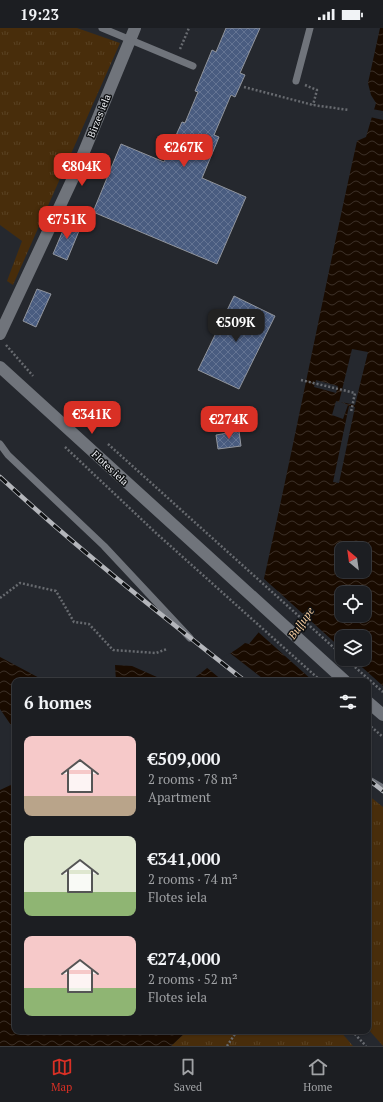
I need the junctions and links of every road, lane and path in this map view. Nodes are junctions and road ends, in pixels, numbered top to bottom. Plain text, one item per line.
1 (102, 28) edge
2 (135, 28) edge
3 (189, 28) edge
4 (310, 28) edge
5 (130, 40) junction
6 (176, 58) junction
7 (193, 66) dead end
8 (296, 81) joint
9 (244, 87) dead end
10 (313, 105) junction
11 (350, 110) dead end
12 (2, 339) edge
13 (0, 367) edge
14 (33, 377) dead end
15 (301, 380) dead end
16 (351, 412) dead end
17 (61, 443) dead end
18 (107, 443) dead end
19 (0, 444) edge
20 (0, 598) edge
21 (190, 638) dead end
22 (167, 649) dead end
23 (335, 649) edge
24 (354, 666) edge
25 (318, 678) edge
26 (342, 678) edge
27 (367, 678) edge
28 (371, 681) edge
29 (383, 692) edge
30 (371, 705) edge
31 (383, 715) edge
32 (371, 727) edge
33 (383, 737) edge
34 (371, 781) dead end
35 (383, 788) edge
36 (235, 1034) edge
37 (355, 1034) edge
38 (227, 1046) edge
39 (366, 1046) edge

1 - 5 lane
2 - 5 street, Birzes iela
3 - 6 path
4 - 8 lane
5 - 6 lane
5 - 12 street, Birzes iela
6 - 7 lane
8 - 10 path
9 - 10 path
10 - 11 path
12 - 14 path
13 - 26 street, Flotes iela
15 - 16 path
17 - 25 path
18 - 23 path
19 - 21 lane
20 - 22 path
24 - 27 path
28 - 29 path
30 - 31 street
32 - 33 path
34 - 35 lane
36 - 38 path
37 - 39 path

